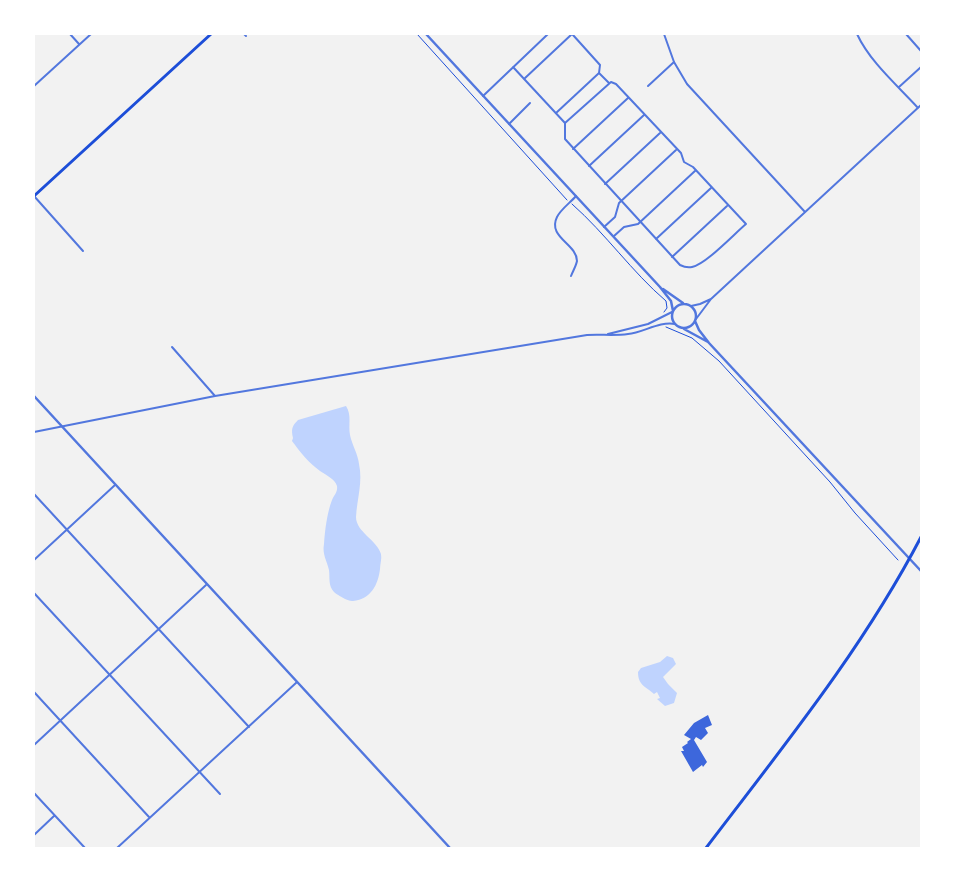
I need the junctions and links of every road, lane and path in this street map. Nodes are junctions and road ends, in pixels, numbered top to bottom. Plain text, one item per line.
1 (70, 34) edge
2 (90, 34) edge
3 (211, 34) edge
4 (417, 34) edge
5 (426, 34) edge
6 (548, 34) edge
7 (572, 34) edge
8 (664, 34) edge
9 (857, 34) edge
10 (906, 34) edge
11 (79, 44) junction
12 (921, 51) edge
13 (674, 62) junction
14 (513, 67) junction
15 (921, 67) edge
16 (599, 73) junction
17 (524, 79) junction
18 (609, 83) junction
19 (34, 86) edge
20 (648, 86) dead end
21 (899, 87) junction
22 (483, 96) junction
23 (629, 97) junction
24 (530, 103) dead end
25 (921, 105) edge
26 (918, 108) junction
27 (556, 113) junction
28 (645, 114) junction
29 (565, 123) junction
30 (509, 124) junction
31 (661, 132) junction
32 (573, 149) junction
33 (677, 149) junction
34 (589, 166) junction
35 (696, 170) junction
36 (605, 184) junction
37 (712, 187) junction
38 (34, 196) edge
39 (576, 196) junction
40 (621, 201) junction
41 (570, 203) junction
42 (728, 205) junction
43 (805, 212) junction
44 (640, 222) junction
45 (604, 227) junction
46 (613, 237) junction
47 (656, 239) junction
48 (83, 251) dead end
49 (672, 257) junction
50 (571, 276) dead end
51 (660, 287) junction
52 (710, 299) junction
53 (683, 304) junction
54 (691, 306) junction
55 (672, 311) junction
56 (663, 315) dead end
57 (696, 320) junction
58 (675, 324) junction
59 (666, 325) dead end
60 (683, 328) junction
61 (606, 334) junction
62 (709, 342) junction
63 (172, 347) dead end
64 (34, 396) edge
65 (215, 396) junction
66 (62, 427) junction
67 (34, 432) edge
68 (115, 485) junction
69 (34, 494) edge
70 (67, 530) junction
71 (921, 537) edge
72 (910, 559) junction
73 (34, 560) edge
74 (898, 560) dead end
75 (921, 571) edge
76 (207, 584) junction
77 (34, 593) edge
78 (158, 629) junction
79 (109, 674) junction
80 (297, 682) junction
81 (34, 692) edge
82 (60, 720) junction
83 (248, 727) junction
84 (34, 744) edge
85 (199, 772) junction
86 (34, 793) edge
87 (220, 794) dead end
88 (55, 815) junction
89 (150, 818) junction
90 (34, 835) edge
91 (85, 848) edge
92 (117, 848) edge
93 (450, 848) edge
94 (706, 848) edge

1 - 11 street
2 - 11 street
3 - 38 main road
4 - 41 path
5 - 22 street
6 - 14 street
7 - 16 street
7 - 17 street
8 - 13 street
9 - 21 street
10 - 12 street
11 - 19 street
13 - 20 street
13 - 43 street
14 - 17 street
14 - 22 street
15 - 21 street
16 - 18 street
16 - 27 street
17 - 27 street
18 - 23 street
18 - 29 street
21 - 26 street
22 - 30 street
23 - 28 street
23 - 32 street
24 - 30 street
25 - 26 street
26 - 43 street
27 - 29 street
28 - 31 street
28 - 34 street
29 - 32 street
30 - 39 street
31 - 33 street
31 - 36 street
32 - 34 street
33 - 35 street
33 - 40 street
34 - 36 street
35 - 37 street
35 - 44 street
36 - 40 street
37 - 42 street
37 - 47 street
38 - 48 street
39 - 41 street
39 - 45 street
40 - 44 street
40 - 45 street
41 - 50 street
41 - 56 path
42 - 49 street
42 - 49 street
43 - 52 street
44 - 46 street
44 - 47 street
45 - 46 street
46 - 51 street
47 - 49 street
51 - 53 street
51 - 55 street
52 - 54 street
52 - 57 street
53 - 54 street
53 - 55 street
54 - 57 street
55 - 58 street
55 - 61 street
57 - 60 street
57 - 62 street
58 - 60 street
58 - 61 street
59 - 74 path
60 - 62 street
61 - 65 street
62 - 72 street
63 - 65 street
64 - 66 street
65 - 66 street
66 - 67 street
66 - 68 street
68 - 70 street
68 - 76 street
69 - 70 street
70 - 73 street
70 - 78 street
71 - 72 main road
72 - 75 street
72 - 94 main road
76 - 78 street
76 - 80 street
77 - 79 street
78 - 79 street
78 - 83 street
79 - 82 street
79 - 85 street
80 - 83 street
80 - 93 street
81 - 82 street
82 - 84 street
82 - 89 street
83 - 85 street
85 - 87 street
85 - 89 street
86 - 88 street
88 - 90 street
88 - 91 street
89 - 92 street

